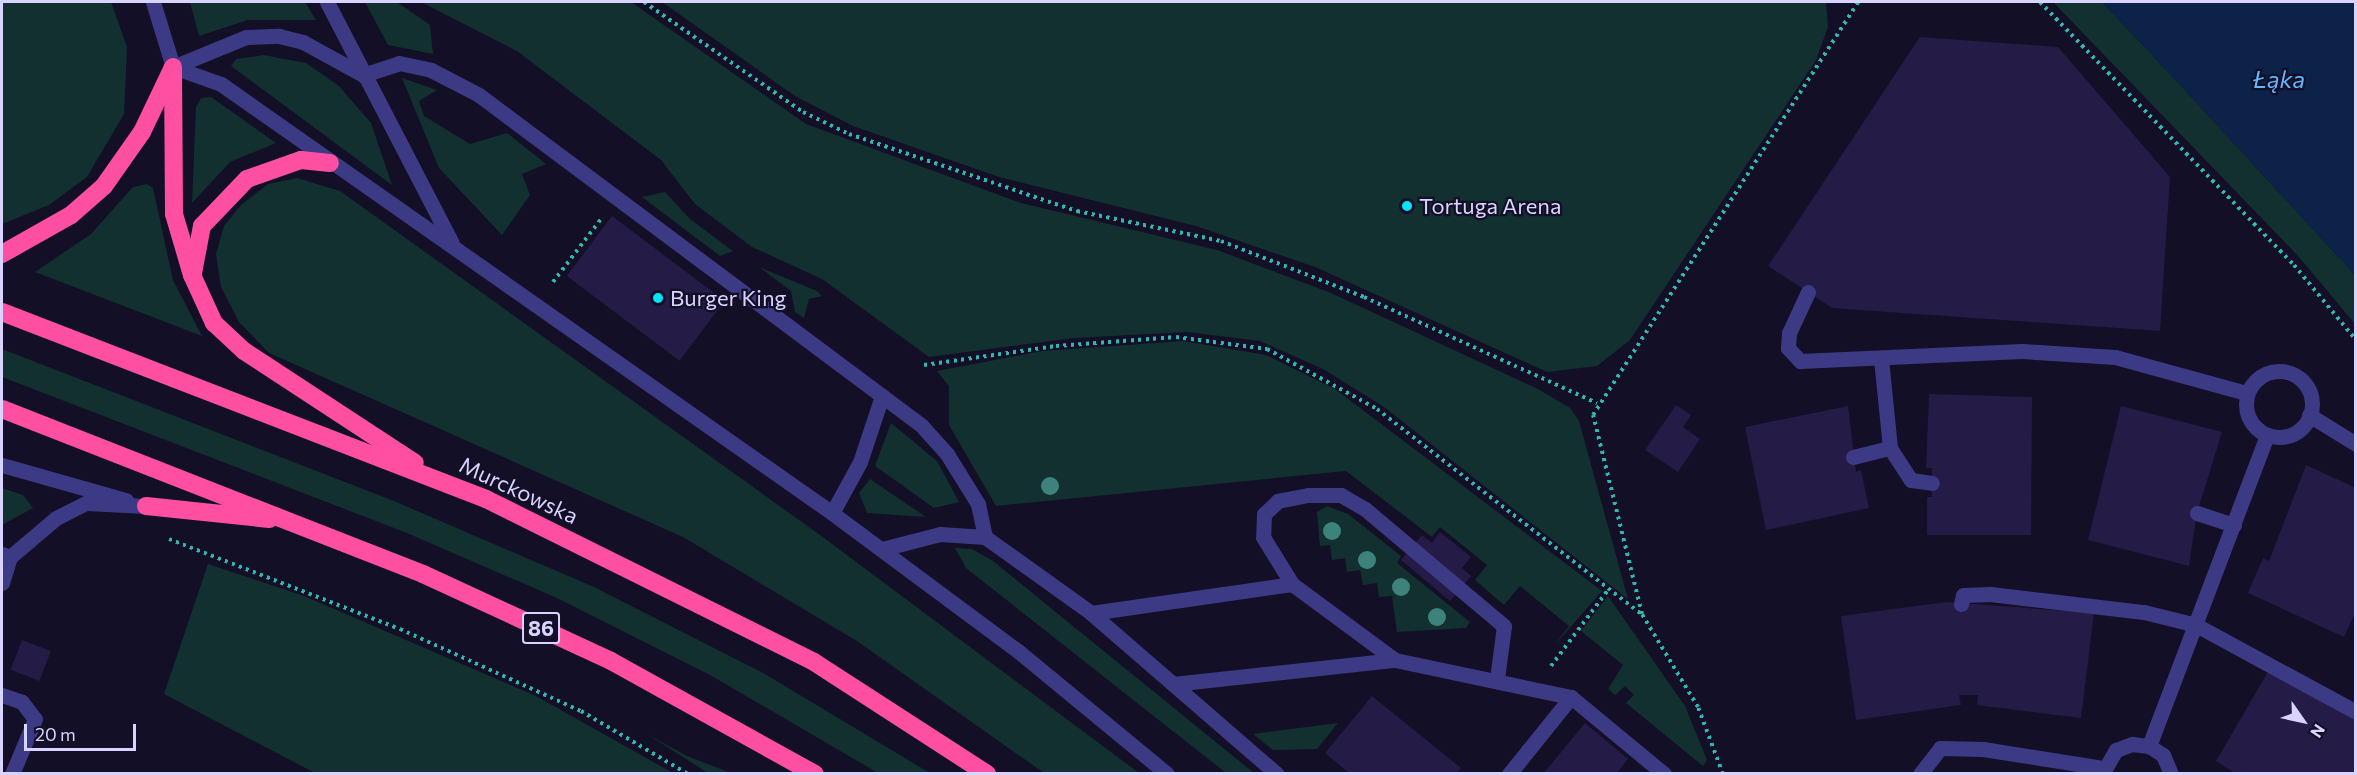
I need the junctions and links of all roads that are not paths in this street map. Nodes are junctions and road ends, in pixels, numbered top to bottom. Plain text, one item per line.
1 (153, 2) edge
2 (327, 2) edge
3 (173, 67) junction
4 (363, 75) junction
5 (330, 163) junction
6 (452, 243) junction
7 (2, 254) edge
8 (192, 275) junction
9 (1808, 292) dead end
10 (2, 312) edge
11 (1881, 359) junction
12 (2247, 393) junction
13 (882, 396) junction
14 (2, 409) edge
15 (2309, 415) junction
16 (2267, 435) junction
17 (2355, 444) edge
18 (1890, 448) junction
19 (1853, 457) dead end
20 (2, 465) edge
21 (441, 480) junction
22 (1932, 483) dead end
23 (146, 506) junction
24 (832, 513) junction
25 (2197, 513) dead end
26 (292, 521) junction
27 (2234, 525) junction
28 (985, 537) junction
29 (882, 549) junction
30 (6, 556) edge
31 (2, 584) edge
32 (1292, 584) junction
33 (1961, 604) dead end
34 (1090, 613) junction
35 (2196, 625) junction
36 (1395, 660) junction
37 (1497, 679) junction
38 (1173, 684) junction
39 (2, 695) edge
40 (1571, 697) junction
41 (2355, 712) edge
42 (2149, 746) junction
43 (2103, 771) edge
44 (12, 774) edge
45 (815, 774) edge
46 (987, 774) edge
47 (1167, 774) edge
48 (1277, 774) edge
49 (1509, 774) edge
50 (1664, 774) edge
51 (1920, 774) edge
52 (2171, 774) edge

1 - 3 street
2 - 4 street
3 - 4 street
3 - 5 street
3 - 7 highway
3 - 8 highway
4 - 6 street
4 - 13 street
5 - 6 street
5 - 8 highway
6 - 24 street
8 - 21 highway
9 - 11 street
10 - 21 highway, Murckowska
11 - 12 street
11 - 18 street
12 - 15 street
12 - 16 street
13 - 24 street
13 - 28 street
14 - 26 highway, 86
15 - 16 street
15 - 17 street
16 - 27 street
18 - 19 street
18 - 22 street
20 - 23 street
21 - 46 highway, Murckowska
23 - 26 highway
23 - 30 street
24 - 29 street
25 - 27 street
26 - 45 highway, 86
27 - 35 street
28 - 29 street
28 - 34 street
29 - 47 street
30 - 31 street
32 - 34 street
32 - 36 street
32 - 37 street
33 - 35 street
34 - 38 street
35 - 41 street
35 - 42 street
36 - 37 street
36 - 38 street
37 - 40 street
38 - 48 street
39 - 44 street
40 - 49 street
40 - 50 street
42 - 43 street
42 - 52 street
43 - 51 street

